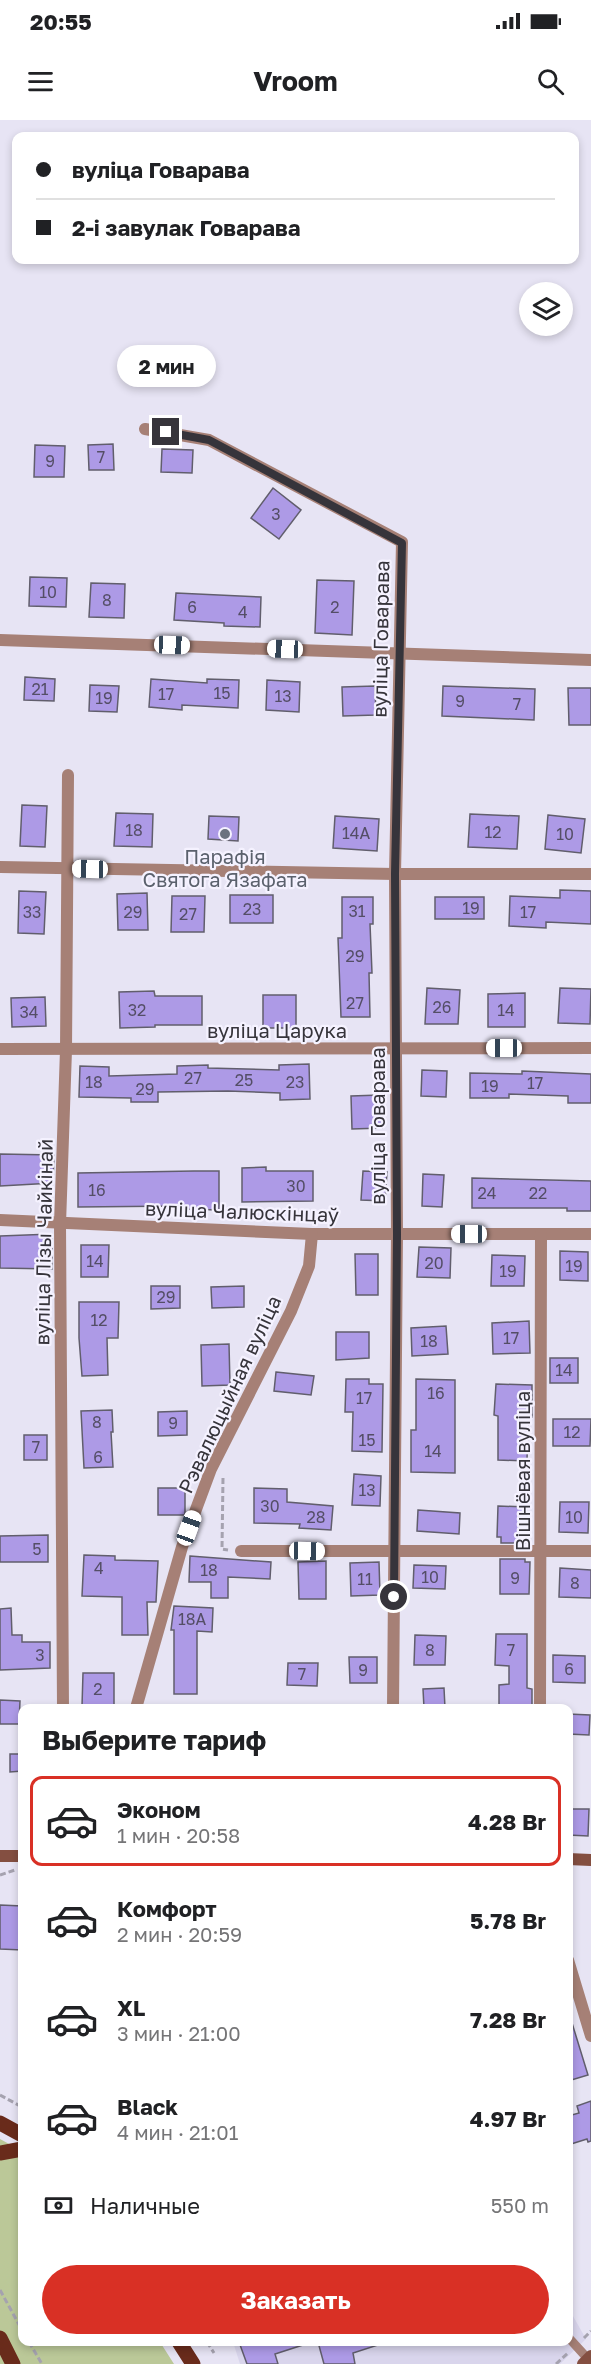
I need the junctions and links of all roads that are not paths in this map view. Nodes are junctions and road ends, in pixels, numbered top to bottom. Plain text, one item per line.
1 (145, 429) dead end
2 (0, 640) edge
3 (399, 653) junction
4 (591, 660) edge
5 (68, 775) dead end
6 (0, 867) edge
7 (66, 869) junction
8 (395, 874) junction
9 (591, 874) edge
10 (591, 1048) edge
11 (0, 1049) edge
12 (396, 1049) junction
13 (66, 1050) junction
14 (0, 1220) edge
15 (60, 1224) junction
16 (312, 1234) junction
17 (397, 1234) junction
18 (541, 1234) junction
19 (591, 1234) edge
20 (541, 1550) junction
21 (241, 1551) road end
22 (591, 1551) edge
23 (394, 1552) junction
24 (63, 1704) edge
25 (137, 1704) edge
26 (393, 1704) edge
27 (540, 1704) edge
28 (0, 1856) edge
29 (18, 1856) edge
30 (573, 1859) edge
31 (591, 1860) edge
32 (573, 1977) edge
33 (591, 2036) edge
34 (0, 2122) edge
35 (18, 2133) edge
36 (18, 2150) edge
37 (0, 2153) edge
38 (0, 2338) edge
39 (573, 2343) edge
40 (182, 2346) edge
41 (0, 2351) edge
42 (587, 2360) edge
43 (12, 2364) edge
44 (193, 2364) edge

1 - 3 street, вуліца Говарава
2 - 3 street
3 - 4 street
3 - 8 street, вуліца Говарава
5 - 7 street, вуліца Лізы Чайкінай
6 - 7 street
7 - 8 street
7 - 13 street, вуліца Лізы Чайкінай
8 - 9 street
8 - 12 street, вуліца Говарава
10 - 12 street, вуліца Царука
11 - 13 street, вуліца Царука
12 - 13 street, вуліца Царука
12 - 17 street, вуліца Говарава
13 - 15 street, вуліца Лізы Чайкінай
14 - 15 street, вуліца Чалюскінцаў
15 - 16 street, вуліца Чалюскінцаў
15 - 24 street, вуліца Лізы Чайкінай
16 - 17 street, вуліца Чалюскінцаў
16 - 25 street, Рэвалюцыйная вуліца
17 - 18 street, вуліца Чалюскінцаў
17 - 23 street, вуліца Говарава
18 - 19 street, вуліца Чалюскінцаў
18 - 20 street, Вішнёвая вуліца
20 - 22 street
20 - 23 street
20 - 27 street, Вішнёвая вуліца
21 - 23 street
23 - 26 street, вуліца Говарава
28 - 29 street
30 - 31 street
32 - 33 street
34 - 35 main road
36 - 37 main road
38 - 43 main road
39 - 42 lane
40 - 44 main road
41 - 43 main road

